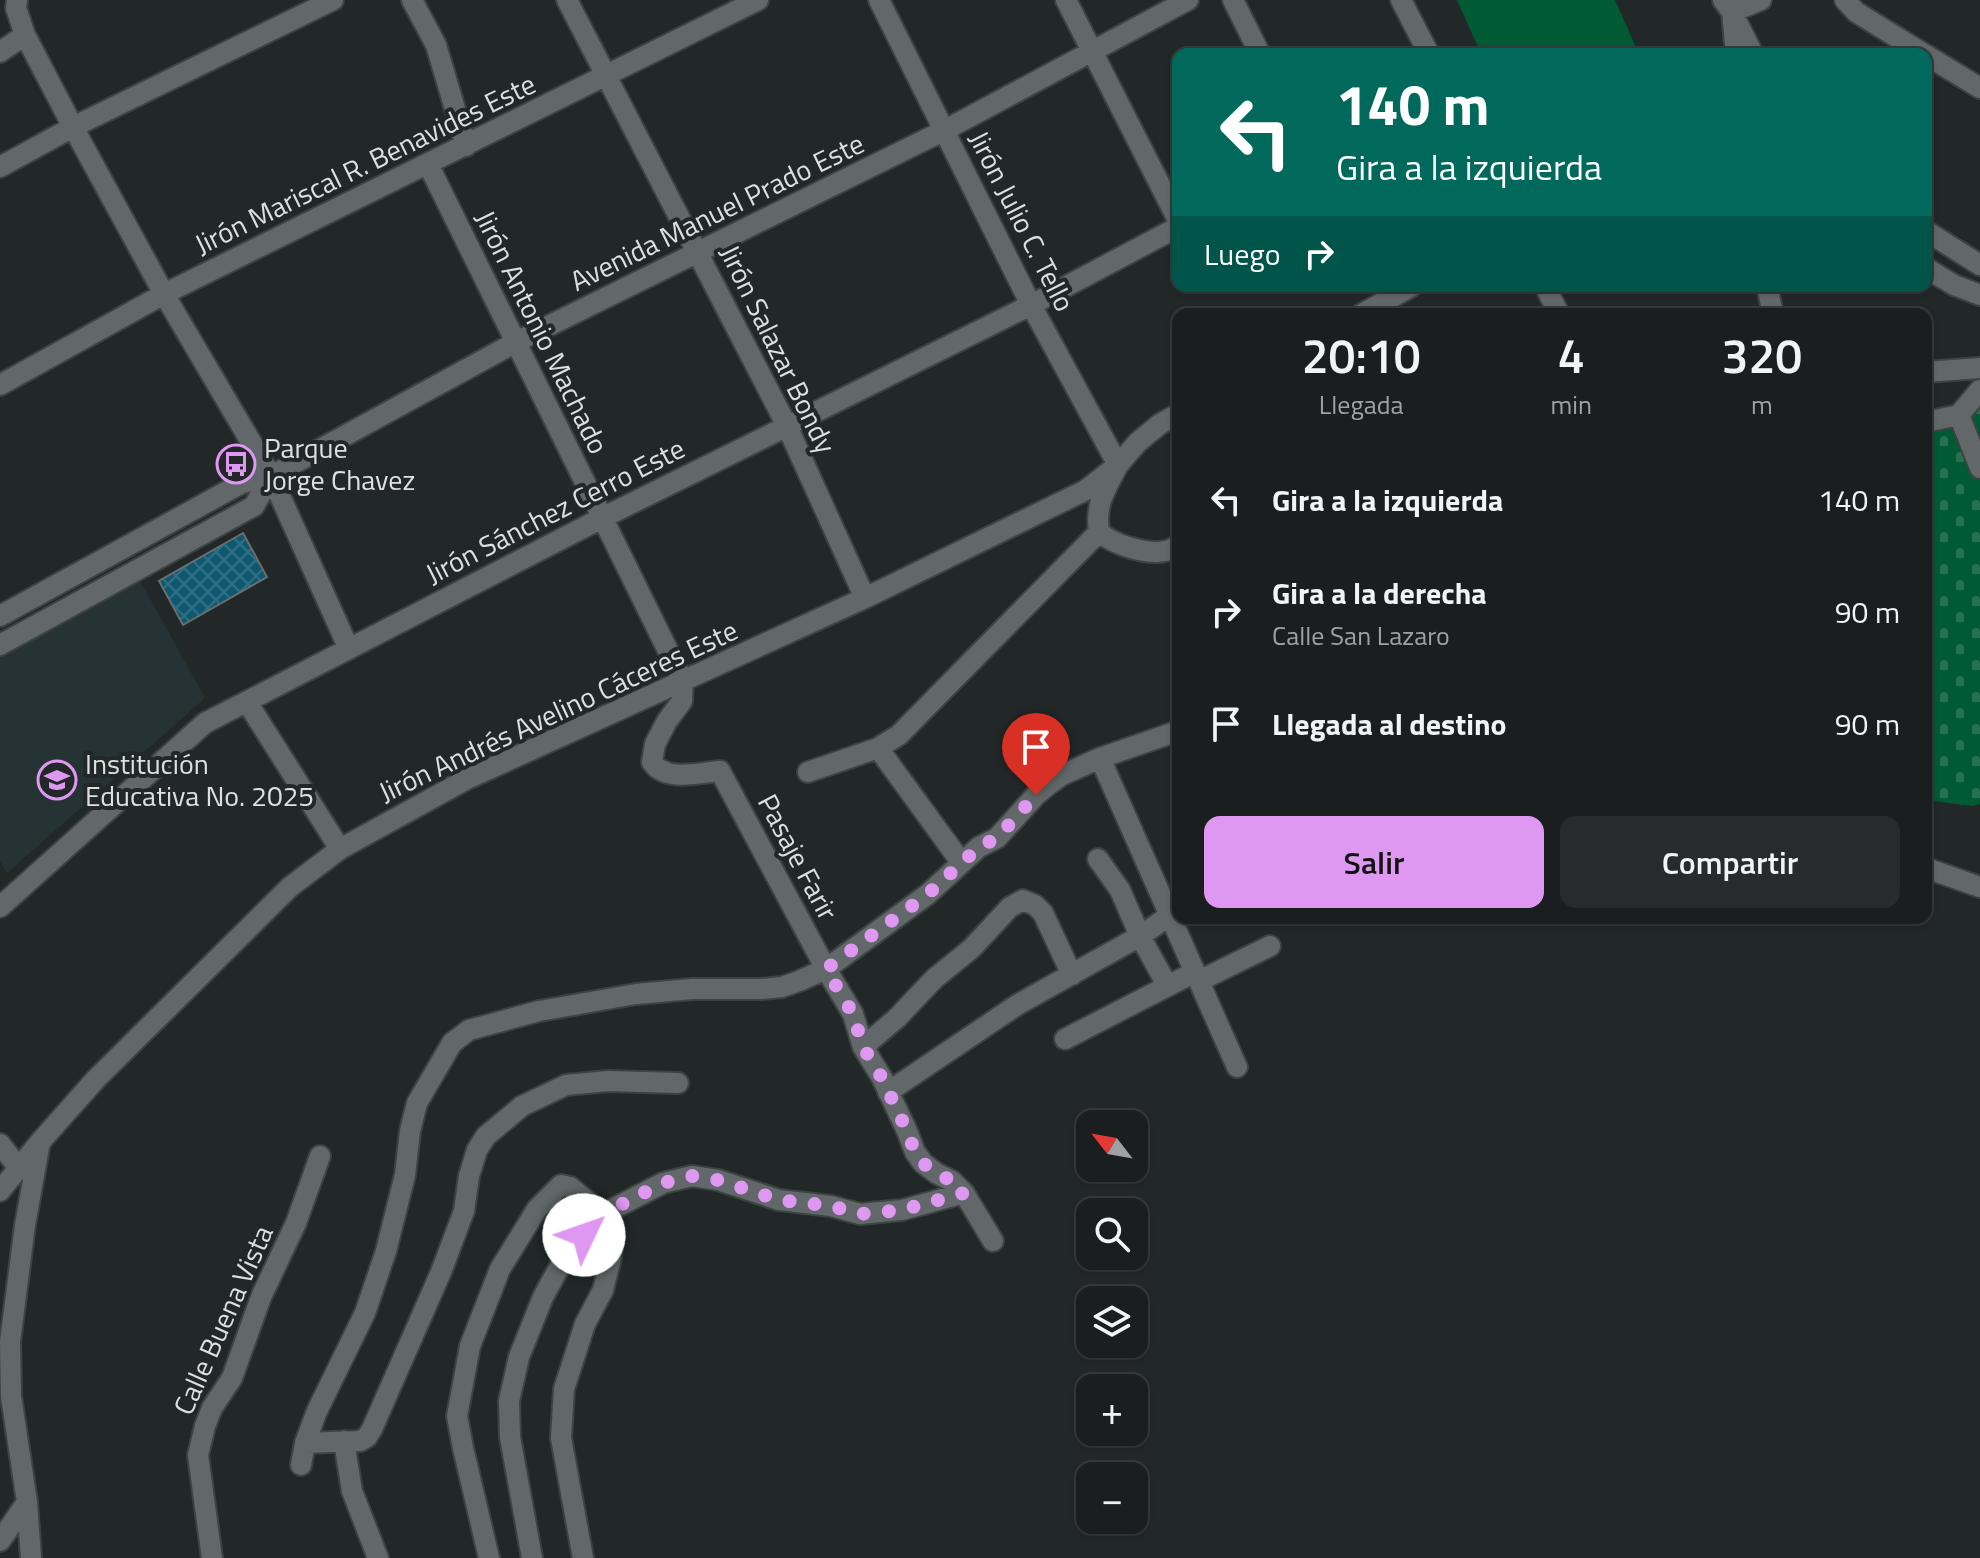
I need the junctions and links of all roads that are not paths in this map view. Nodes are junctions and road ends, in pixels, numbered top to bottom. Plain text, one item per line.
1 (17, 0) edge
2 (333, 0) edge
3 (412, 0) edge
4 (567, 0) edge
5 (758, 0) edge
6 (879, 0) edge
7 (1066, 0) edge
8 (1188, 0) edge
9 (1233, 0) edge
10 (1401, 0) edge
11 (1761, 0) edge
12 (1845, 0) edge
13 (1727, 6) edge
14 (25, 35) junction
15 (1257, 48) edge
16 (1426, 48) edge
17 (1735, 48) edge
18 (1750, 48) edge
19 (1915, 48) edge
20 (0, 52) edge
21 (1092, 52) junction
22 (1932, 58) edge
23 (607, 76) junction
24 (1980, 88) edge
25 (73, 127) junction
26 (945, 130) junction
27 (466, 146) junction
28 (428, 164) junction
29 (0, 167) edge
30 (1172, 208) edge
31 (1172, 230) edge
32 (1932, 235) edge
33 (698, 252) junction
34 (1980, 265) edge
35 (1932, 272) edge
36 (164, 294) junction
37 (1980, 295) edge
38 (1031, 305) junction
39 (516, 342) junction
40 (1980, 368) edge
41 (1932, 372) edge
42 (0, 385) edge
43 (1980, 390) edge
44 (1959, 415) junction
45 (1172, 417) edge
46 (1932, 421) edge
47 (787, 426) junction
48 (1118, 465) junction
49 (1980, 468) edge
50 (271, 476) junction
51 (602, 518) junction
52 (1099, 532) junction
53 (1172, 549) edge
54 (865, 598) junction
55 (0, 616) edge
56 (0, 645) edge
57 (349, 649) junction
58 (683, 681) junction
59 (247, 702) junction
60 (1172, 733) edge
61 (878, 748) junction
62 (1100, 758) junction
63 (808, 772) dead end
64 (340, 849) junction
65 (1098, 859) dead end
66 (961, 862) junction
67 (1932, 870) edge
68 (1980, 887) edge
69 (0, 906) edge
70 (1169, 916) junction
71 (1172, 923) edge
72 (1173, 924) edge
73 (1140, 936) junction
74 (1270, 946) dead end
75 (826, 969) junction
76 (1072, 975) junction
77 (1197, 977) junction
78 (1167, 985) junction
79 (1065, 1039) dead end
80 (863, 1047) junction
81 (1237, 1067) dead end
82 (678, 1083) dead end
83 (888, 1092) junction
84 (40, 1142) junction
85 (0, 1144) edge
86 (320, 1156) dead end
87 (18, 1167) junction
88 (0, 1191) edge
89 (964, 1193) junction
90 (603, 1214) junction
91 (993, 1241) dead end
92 (344, 1441) junction
93 (305, 1443) junction
94 (301, 1465) dead end
95 (27, 1502) junction
96 (0, 1541) edge
97 (31, 1558) edge
98 (212, 1558) edge
99 (378, 1558) edge
100 (489, 1558) edge
101 (532, 1558) edge
102 (583, 1558) edge

1 - 14 street
2 - 25 street
3 - 27 street
4 - 23 street, Jirón Salazar Bondy
5 - 23 street, Jirón Mariscal R. Benavides Este
6 - 26 street, Jirón Julio C. Tello
7 - 21 street
8 - 21 street, Avenida Manuel Prado Este
9 - 15 street
10 - 16 street
11 - 13 street
12 - 19 street
13 - 17 street
13 - 18 street
14 - 20 street
14 - 25 street
21 - 26 street, Avenida Manuel Prado Este
21 - 30 street
22 - 24 street
23 - 27 street, Jirón Mariscal R. Benavides Este
23 - 33 street, Jirón Salazar Bondy
25 - 29 street
25 - 36 street
26 - 33 street, Avenida Manuel Prado Este
26 - 38 street, Jirón Julio C. Tello
27 - 28 street, Jirón Mariscal R. Benavides Este
28 - 36 street, Jirón Mariscal R. Benavides Este
28 - 39 street, Jirón Antonio Machado
31 - 38 street, Jirón Sánchez Cerro Este
32 - 34 street
33 - 39 street, Avenida Manuel Prado Este
33 - 47 street, Jirón Salazar Bondy
35 - 37 street
36 - 42 street, Jirón Mariscal R. Benavides Este
36 - 50 street
38 - 47 street, Jirón Sánchez Cerro Este
38 - 48 street, Jirón Julio C. Tello
39 - 50 street, Avenida Manuel Prado Este
39 - 51 street, Jirón Antonio Machado
40 - 41 street
43 - 44 street
44 - 46 street
44 - 49 street
45 - 48 street, Jirón Andrés Avelino Cáceres Este
47 - 51 street, Jirón Sánchez Cerro Este
47 - 54 street, Jirón Salazar Bondy
48 - 52 street
48 - 54 street, Jirón Andrés Avelino Cáceres Este
50 - 55 street, Avenida Manuel Prado Este
50 - 56 street, Avenida Manuel Prado Este
50 - 57 street
51 - 57 street, Jirón Sánchez Cerro Este
51 - 58 street, Jirón Antonio Machado
52 - 53 street
52 - 61 street
54 - 58 street, Jirón Andrés Avelino Cáceres Este
57 - 59 street, Jirón Sánchez Cerro Este
58 - 64 street, Jirón Andrés Avelino Cáceres Este
58 - 75 street, Pasaje Farir
59 - 64 street
59 - 69 street, Jirón Sánchez Cerro Este
60 - 62 street
61 - 63 street
61 - 66 street
62 - 66 street
62 - 70 street
64 - 84 street, Jirón Andrés Avelino Cáceres Este
65 - 73 street
66 - 75 street
67 - 68 street
70 - 71 street
70 - 73 street
72 - 77 street
73 - 76 street
73 - 78 street
74 - 77 street
75 - 80 street, Pasaje Farir
75 - 93 street
76 - 80 street
76 - 83 street
77 - 78 street
77 - 81 street
78 - 79 street
80 - 83 street, Pasaje Farir
82 - 92 street
83 - 89 street, Pasaje Farir
84 - 87 street, Jirón Andrés Avelino Cáceres Este
84 - 95 street
85 - 87 street
86 - 98 street, Calle Buena Vista
87 - 88 street, Jirón Andrés Avelino Cáceres Este
89 - 90 street
89 - 91 street
90 - 100 street
90 - 101 street
90 - 102 street
92 - 93 street
92 - 99 street
93 - 94 street
95 - 96 street
95 - 97 street

